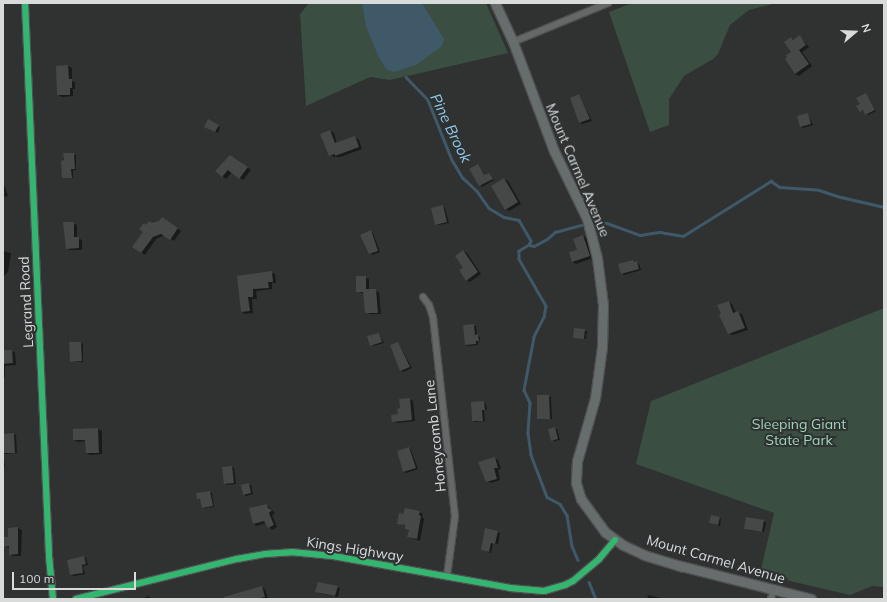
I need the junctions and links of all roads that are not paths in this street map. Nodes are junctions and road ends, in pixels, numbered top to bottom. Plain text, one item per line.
1 (25, 3) edge
2 (495, 3) edge
3 (608, 3) edge
4 (513, 42) junction
5 (422, 296) dead end
6 (615, 540) junction
7 (447, 576) junction
8 (772, 594) edge
9 (53, 599) edge
10 (76, 599) edge
11 (811, 599) edge

1 - 9 street, Legrand Road
2 - 4 main road, Mount Carmel Avenue
3 - 4 street
4 - 6 main road, Mount Carmel Avenue
5 - 7 street, Honeycomb Lane
6 - 7 street, Kings Highway
6 - 8 main road, Mount Carmel Avenue
7 - 10 street, Kings Highway
8 - 11 main road, Mount Carmel Avenue

